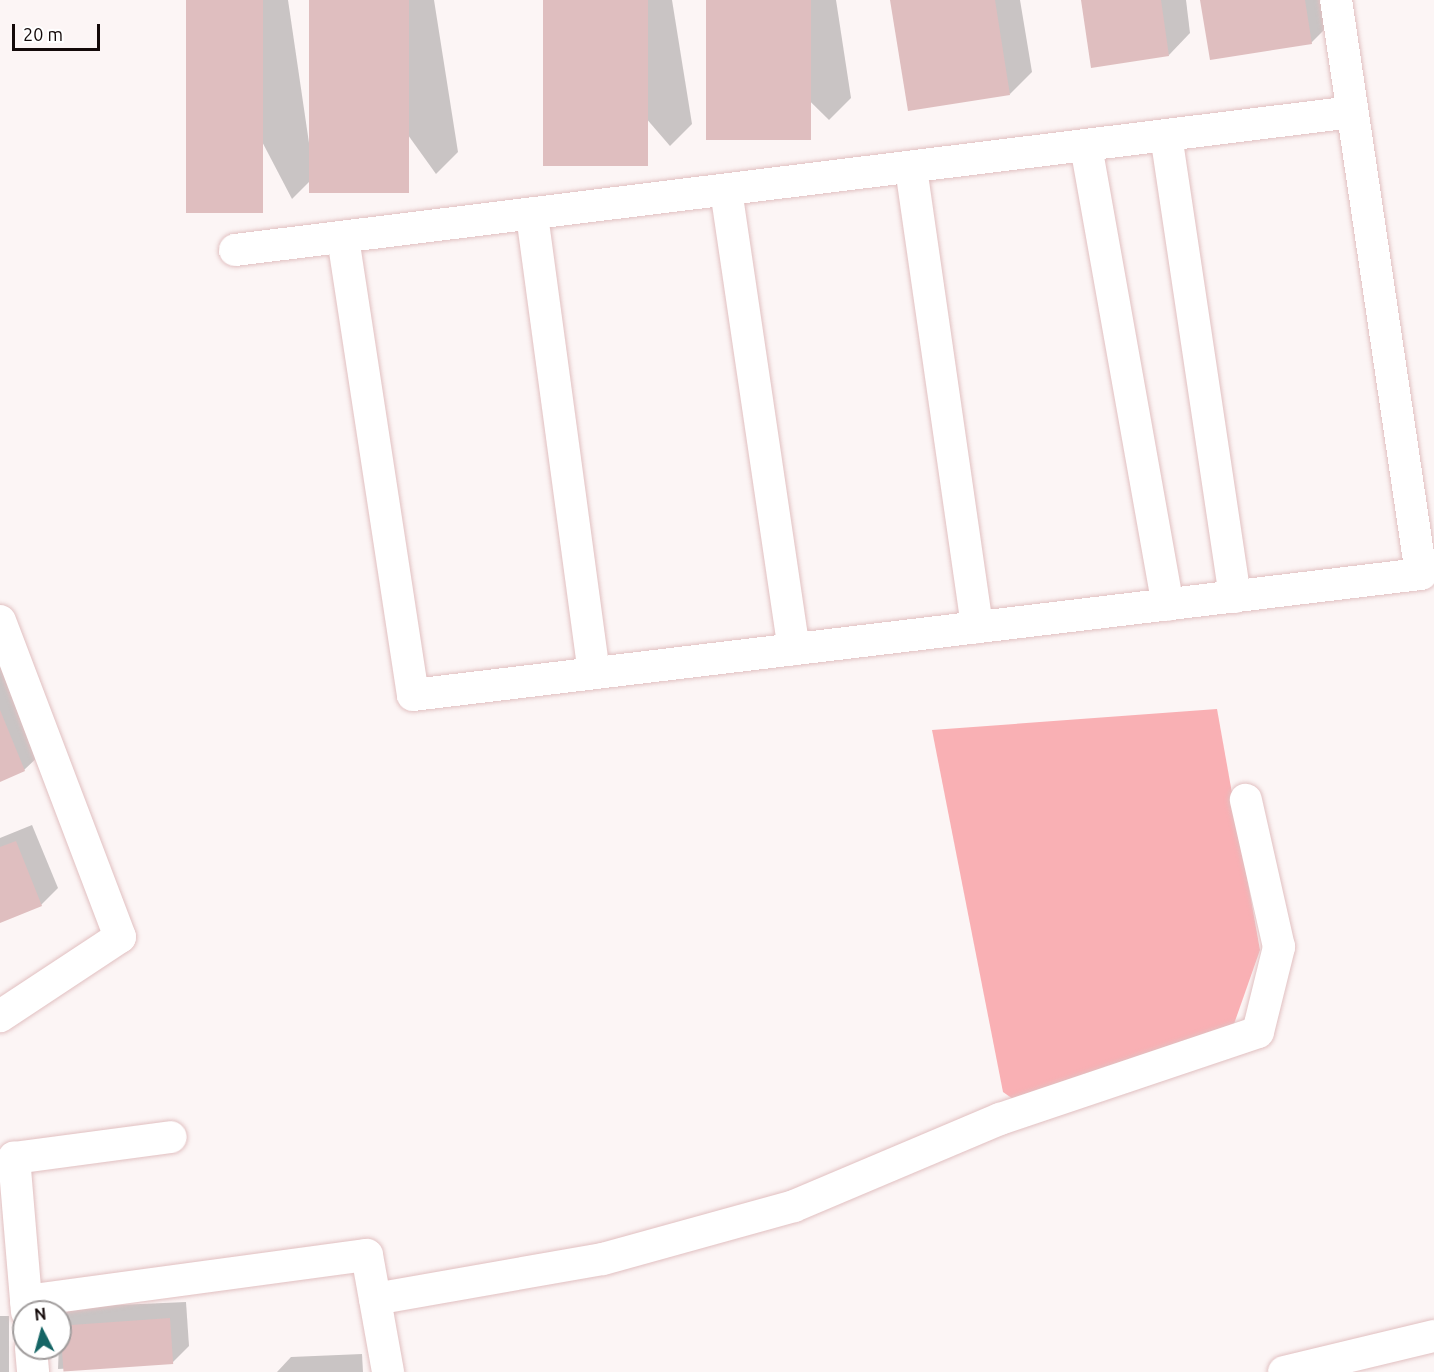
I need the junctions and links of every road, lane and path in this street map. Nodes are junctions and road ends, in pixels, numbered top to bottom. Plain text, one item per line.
1 (1336, 0) edge
2 (1353, 112) junction
3 (1166, 135) junction
4 (1086, 146) junction
5 (911, 168) junction
6 (726, 190) junction
7 (532, 215) junction
8 (343, 238) junction
9 (235, 250) dead end
10 (1235, 597) junction
11 (1168, 605) junction
12 (0, 621) edge
13 (977, 627) junction
14 (794, 649) junction
15 (594, 673) junction
16 (1246, 800) dead end
17 (0, 1016) edge
18 (171, 1137) dead end
19 (375, 1299) junction
20 (26, 1300) edge
21 (67, 1300) edge
22 (1434, 1336) edge
23 (388, 1372) edge
24 (1284, 1372) edge

1 - 2 street
2 - 3 street
2 - 10 street
3 - 4 street
3 - 10 street
4 - 5 street
4 - 11 street
5 - 6 street
5 - 13 street
6 - 7 street
6 - 14 street
7 - 8 street
7 - 15 street
8 - 9 street
8 - 15 street
10 - 11 street
11 - 13 street
12 - 17 street
13 - 14 street
14 - 15 street
16 - 19 street
18 - 20 street
19 - 21 street
19 - 23 street
22 - 24 street

